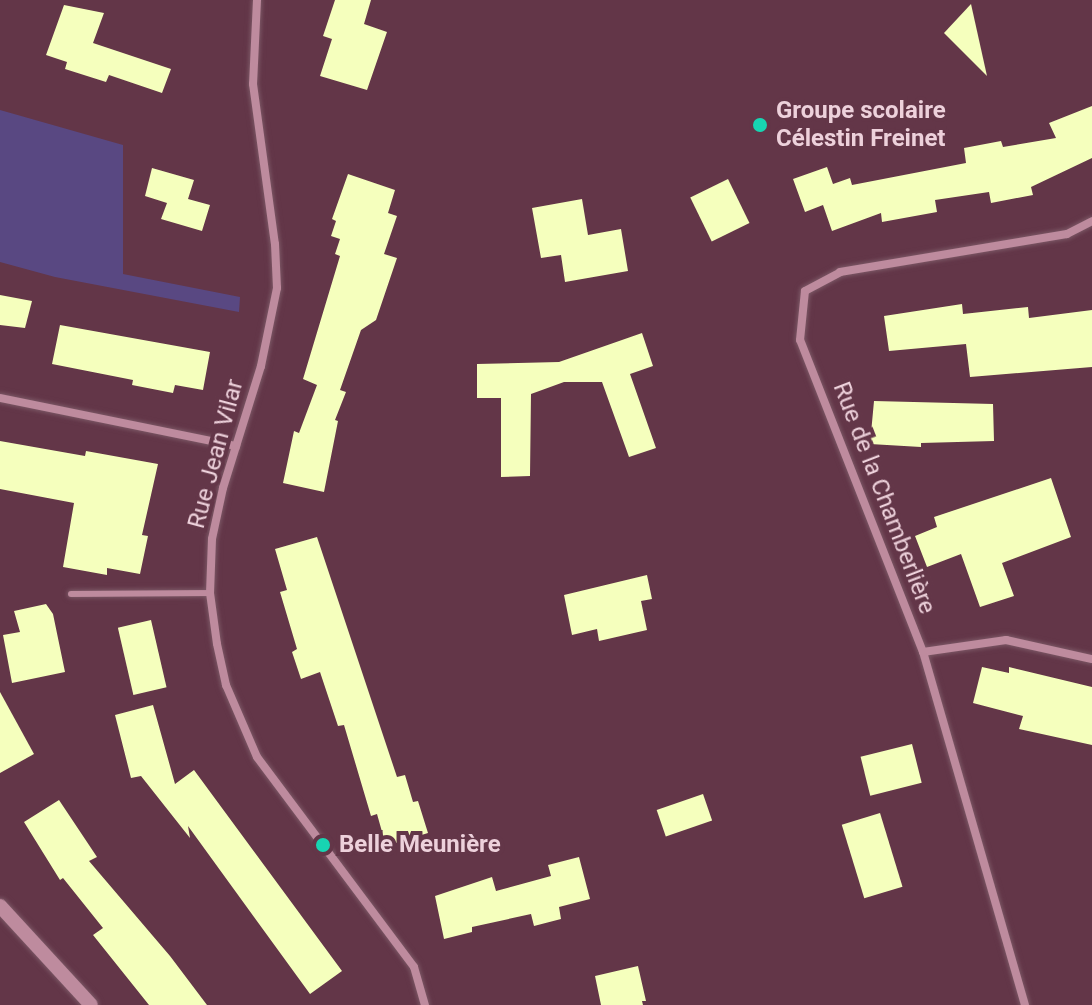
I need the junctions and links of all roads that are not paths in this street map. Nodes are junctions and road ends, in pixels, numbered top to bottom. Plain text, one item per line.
1 (257, 0) edge
2 (1092, 221) edge
3 (0, 398) edge
4 (236, 446) junction
5 (210, 593) junction
6 (71, 594) dead end
7 (923, 652) junction
8 (1092, 659) edge
9 (0, 906) edge
10 (91, 1005) edge
11 (425, 1005) edge
12 (1025, 1005) edge

1 - 4 street, Rue Jean Vilar
2 - 7 street, Rue de la Chamberlière
3 - 4 street
4 - 5 street, Rue Jean Vilar
5 - 6 lane
5 - 11 street, Rue Jean Vilar
7 - 8 street
7 - 12 street, Rue de la Chamberlière
9 - 10 street

